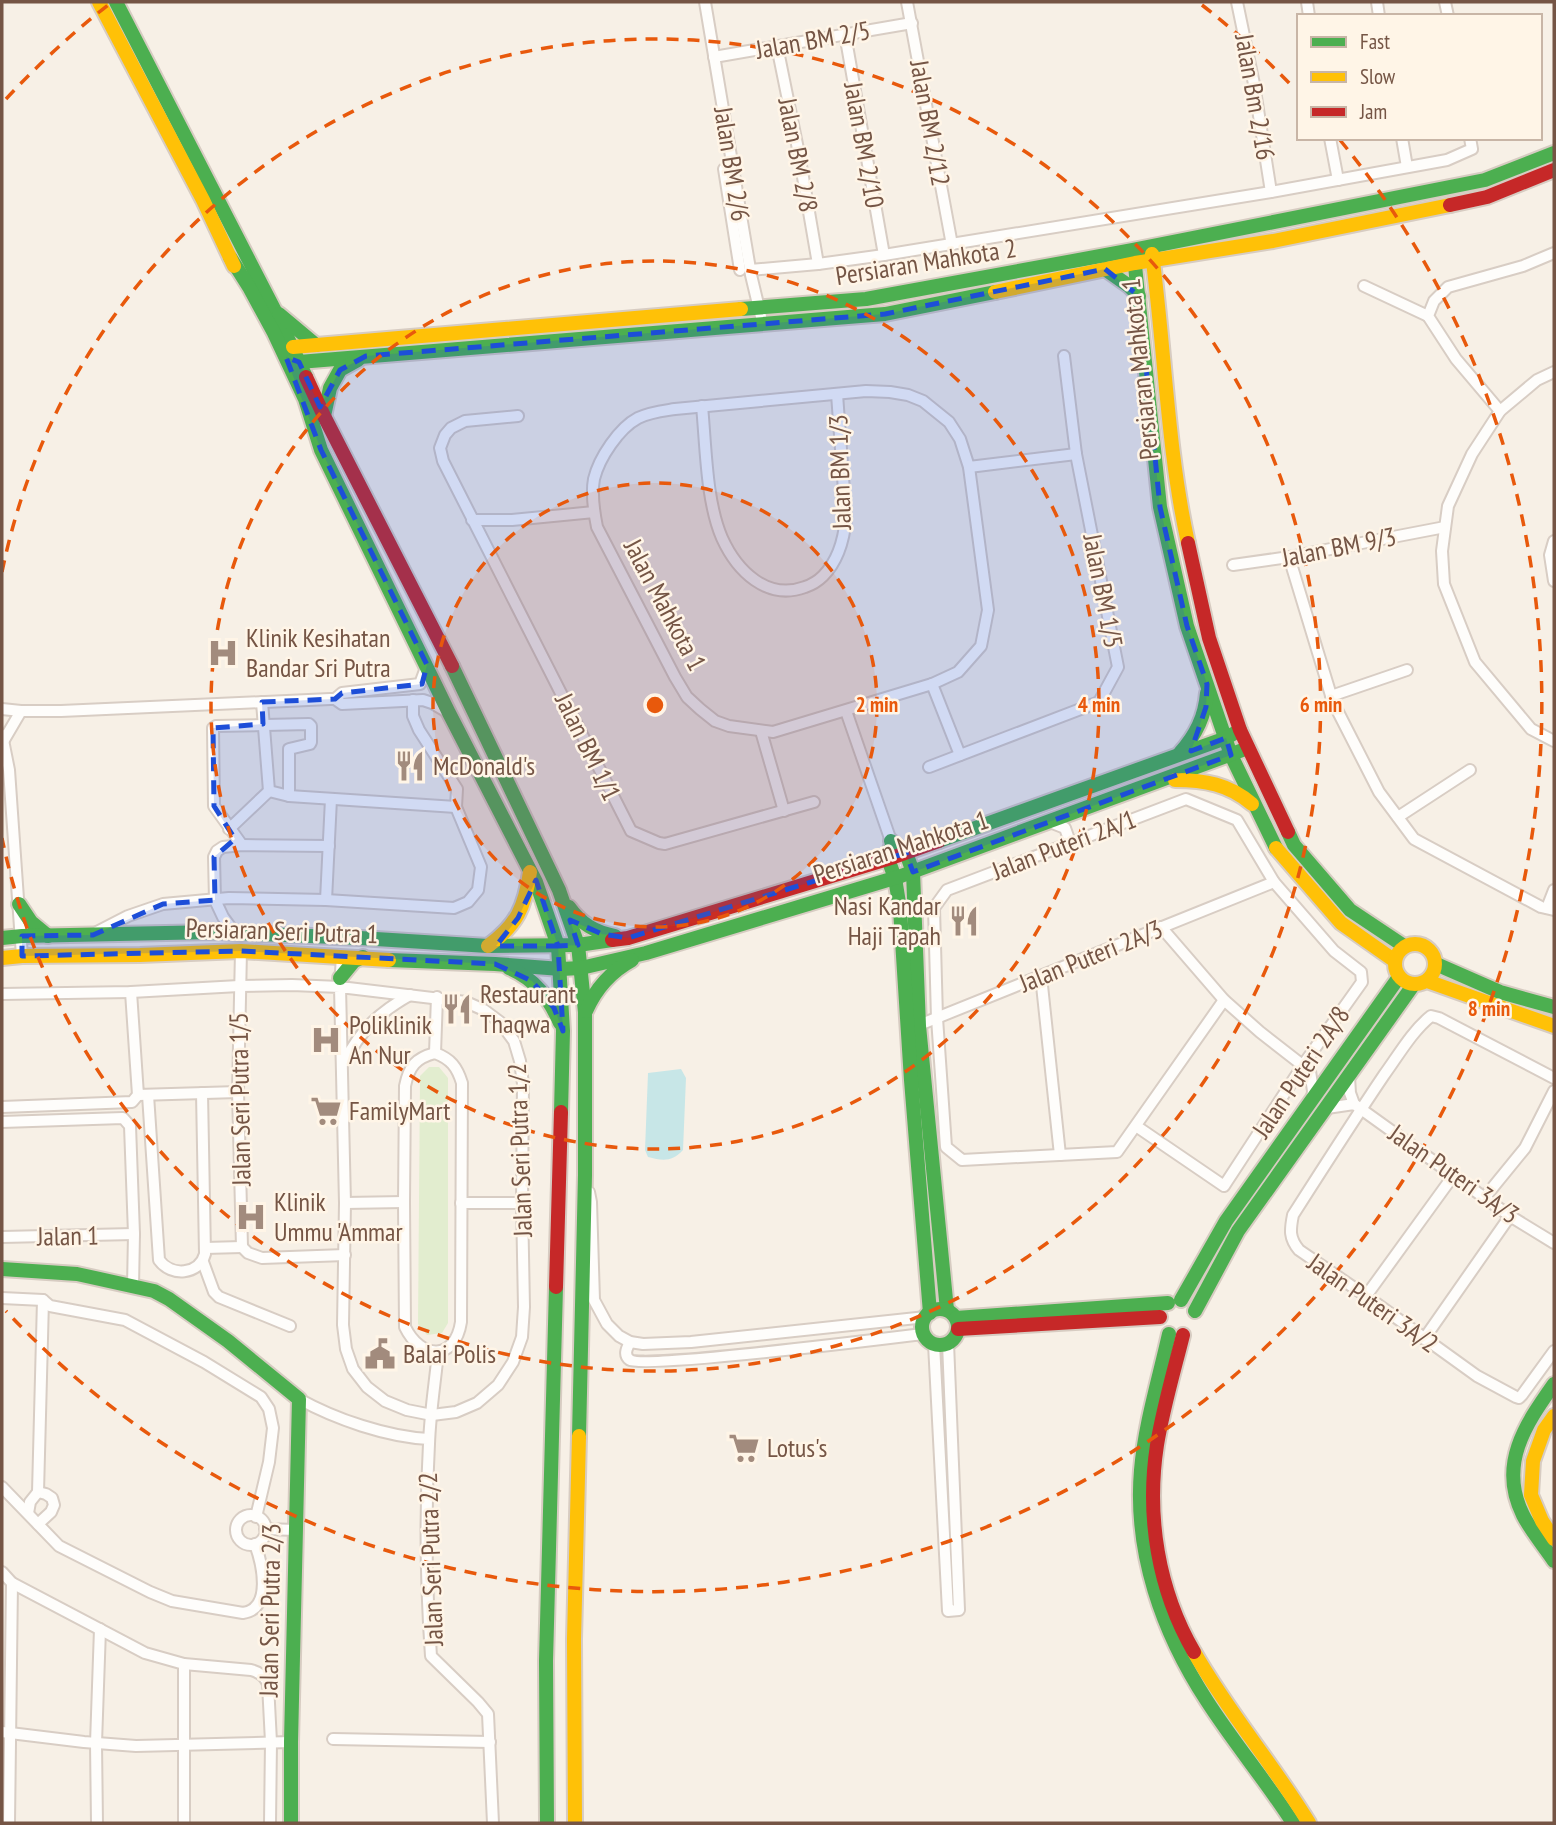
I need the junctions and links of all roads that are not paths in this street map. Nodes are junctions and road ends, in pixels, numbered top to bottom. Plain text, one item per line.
1 (99, 2) edge
2 (705, 2) edge
3 (907, 2) edge
4 (1237, 2) edge
5 (119, 8) edge
6 (912, 23) junction
7 (845, 34) junction
8 (777, 46) junction
9 (714, 57) junction
10 (1330, 140) edge
11 (1402, 140) edge
12 (1471, 144) edge
13 (1554, 153) edge
14 (1407, 167) junction
15 (724, 169) dead end
16 (1554, 170) edge
17 (1338, 180) junction
18 (1271, 192) junction
19 (952, 245) junction
20 (1150, 246) junction
21 (1554, 253) edge
22 (884, 255) junction
23 (230, 257) junction
24 (1134, 257) junction
25 (1179, 257) junction
26 (1154, 261) junction
27 (818, 264) junction
28 (1105, 269) junction
29 (745, 270) junction
30 (1364, 286) dead end
31 (1157, 290) junction
32 (1139, 296) junction
33 (760, 308) junction
34 (275, 311) junction
35 (1428, 317) junction
36 (762, 325) junction
37 (316, 345) junction
38 (293, 355) junction
39 (366, 356) junction
40 (1064, 356) dead end
41 (1554, 372) edge
42 (837, 394) junction
43 (702, 406) junction
44 (1500, 411) junction
45 (324, 416) junction
46 (518, 416) dead end
47 (313, 428) junction
48 (1076, 454) junction
49 (969, 467) junction
50 (594, 512) junction
51 (472, 520) junction
52 (1445, 527) junction
53 (1554, 541) edge
54 (1289, 557) junction
55 (1233, 565) dead end
56 (1554, 581) edge
57 (427, 665) junction
58 (1408, 670) dead end
59 (932, 684) junction
60 (1207, 684) junction
61 (1331, 696) junction
62 (334, 699) junction
63 (413, 700) junction
64 (262, 702) junction
65 (2, 709) edge
66 (21, 711) junction
67 (846, 711) junction
68 (449, 713) junction
69 (262, 724) junction
70 (1240, 730) junction
71 (761, 731) junction
72 (3, 737) edge
73 (1226, 738) junction
74 (1554, 741) edge
75 (1248, 748) junction
76 (960, 755) junction
77 (1231, 755) junction
78 (1176, 756) junction
79 (929, 767) dead end
80 (1470, 770) dead end
81 (1161, 781) junction
82 (269, 791) junction
83 (289, 796) junction
84 (331, 799) junction
85 (814, 802) dead end
86 (456, 807) junction
87 (1083, 810) junction
88 (1258, 810) junction
89 (784, 811) junction
90 (1398, 817) junction
91 (1050, 822) junction
92 (1065, 828) junction
93 (229, 829) junction
94 (891, 841) junction
95 (1070, 842) junction
96 (242, 845) junction
97 (329, 846) junction
98 (906, 853) junction
99 (963, 853) junction
100 (888, 859) junction
101 (530, 870) junction
102 (913, 872) junction
103 (895, 878) junction
104 (1274, 882) junction
105 (559, 890) junction
106 (855, 890) junction
107 (1554, 890) edge
108 (914, 895) junction
109 (215, 900) junction
110 (326, 901) junction
111 (19, 904) junction
112 (900, 904) junction
113 (1551, 909) edge
114 (1161, 927) junction
115 (214, 932) junction
116 (234, 932) junction
117 (93, 935) junction
118 (22, 936) junction
119 (48, 936) junction
120 (2, 938) edge
121 (360, 938) junction
122 (628, 938) junction
123 (578, 945) junction
124 (488, 946) junction
125 (558, 946) junction
126 (1404, 946) junction
127 (221, 950) junction
128 (241, 951) junction
129 (646, 953) junction
130 (323, 955) junction
131 (22, 956) junction
132 (342, 956) junction
133 (363, 957) junction
134 (2, 958) edge
135 (1395, 961) junction
136 (495, 964) junction
137 (1436, 964) junction
138 (581, 968) junction
139 (241, 969) junction
140 (561, 969) junction
141 (1041, 976) junction
142 (1399, 977) junction
143 (1420, 982) junction
144 (340, 983) junction
145 (239, 986) junction
146 (131, 992) junction
147 (2, 994) edge
148 (411, 995) junction
149 (437, 997) junction
150 (1223, 1000) junction
151 (1554, 1007) edge
152 (585, 1012) junction
153 (937, 1018) junction
154 (1554, 1026) edge
155 (913, 1027) junction
156 (563, 1031) junction
157 (435, 1053) junction
158 (1338, 1062) junction
159 (342, 1064) junction
160 (1306, 1068) junction
161 (1349, 1077) junction
162 (1554, 1077) edge
163 (1554, 1091) edge
164 (238, 1092) junction
165 (202, 1093) junction
166 (143, 1095) junction
167 (1312, 1099) junction
168 (1357, 1106) junction
169 (2, 1107) edge
170 (1327, 1108) junction
171 (2, 1122) edge
172 (1136, 1126) junction
173 (1060, 1155) junction
174 (585, 1175) junction
175 (1453, 1176) junction
176 (1485, 1197) junction
177 (404, 1202) junction
178 (345, 1203) junction
179 (461, 1203) junction
180 (522, 1203) junction
181 (1510, 1216) junction
182 (134, 1234) junction
183 (2, 1237) edge
184 (1554, 1243) edge
185 (242, 1247) junction
186 (205, 1248) junction
187 (345, 1255) junction
188 (203, 1262) junction
189 (2, 1269) edge
190 (132, 1286) junction
191 (1366, 1296) junction
192 (2, 1298) edge
193 (43, 1300) junction
194 (1174, 1301) junction
195 (928, 1315) junction
196 (1160, 1317) junction
197 (954, 1319) junction
198 (290, 1326) dead end
199 (1187, 1326) junction
200 (1424, 1339) junction
201 (935, 1340) junction
202 (630, 1342) junction
203 (1554, 1351) edge
204 (438, 1352) junction
205 (1554, 1384) edge
206 (299, 1399) junction
207 (432, 1415) junction
208 (1554, 1416) edge
209 (429, 1439) junction
210 (2, 1487) edge
211 (38, 1492) junction
212 (28, 1513) junction
213 (256, 1517) junction
214 (38, 1524) junction
215 (265, 1529) junction
216 (296, 1530) junction
217 (1554, 1539) edge
218 (255, 1544) junction
219 (1554, 1561) edge
220 (2, 1573) edge
221 (12, 1583) junction
222 (100, 1629) junction
223 (184, 1664) junction
224 (6, 1732) edge
225 (333, 1739) dead end
226 (271, 1742) junction
227 (291, 1742) junction
228 (490, 1742) junction
229 (96, 1743) junction
230 (184, 1744) junction
231 (9, 1823) edge
232 (97, 1823) edge
233 (184, 1823) edge
234 (270, 1823) edge
235 (291, 1823) edge
236 (493, 1823) edge
237 (547, 1823) edge
238 (575, 1823) edge
239 (1293, 1823) edge
240 (1309, 1823) edge

1 - 23 main road
2 - 9 street, Jalan BM 2/6
3 - 6 street, Jalan BM 2/12
4 - 18 street, Jalan Bm 2/16
5 - 34 main road
6 - 7 street, Jalan BM 2/5
6 - 19 street, Jalan BM 2/12
7 - 8 street, Jalan BM 2/5
7 - 22 street, Jalan BM 2/10
8 - 9 street, Jalan BM 2/5
8 - 27 street, Jalan BM 2/8
9 - 29 street, Jalan BM 2/6
10 - 17 street
11 - 14 street
12 - 14 street
13 - 20 main road, Persiaran Mahkota 2
14 - 17 street
15 - 29 street
16 - 25 main road, Persiaran Mahkota 2
17 - 18 street
18 - 19 street
19 - 22 street
20 - 24 main road, Persiaran Mahkota 2
20 - 26 main road, Persiaran Mahkota 1
21 - 35 street
22 - 27 street
23 - 38 main road
23 - 47 main road
24 - 26 main road, Persiaran Mahkota 2
24 - 28 main road, Persiaran Mahkota 2
24 - 32 main road, Persiaran Mahkota 1
24 - 33 main road, Persiaran Mahkota 2
25 - 26 main road, Persiaran Mahkota 2
25 - 31 main road
26 - 31 main road, Persiaran Mahkota 1
27 - 29 street
28 - 32 main road
28 - 36 main road, Persiaran Mahkota 2
29 - 33 street, Jalan BM 2/6
30 - 35 street
31 - 70 main road, Persiaran Mahkota 1
32 - 60 main road, Persiaran Mahkota 1
33 - 36 street, Jalan BM 2/6
33 - 37 main road, Persiaran Mahkota 2
34 - 37 main road
34 - 38 main road
35 - 44 street
36 - 39 main road, Persiaran Mahkota 2
37 - 38 main road, Persiaran Mahkota 2
38 - 39 main road, Persiaran Mahkota 2
38 - 45 main road
38 - 47 main road
39 - 45 main road
40 - 48 street, Jalan BM 1/5
41 - 44 street
42 - 43 street, Jalan Mahkota 1
42 - 43 street, Jalan BM 1/3
42 - 49 street, Jalan Mahkota 1
43 - 50 street, Jalan Mahkota 1
44 - 52 street
45 - 105 main road
46 - 51 street, Jalan BM 1/1
47 - 57 main road
48 - 49 street
48 - 76 street, Jalan BM 1/5
49 - 59 street, Jalan Mahkota 1
50 - 51 street
50 - 71 street, Jalan Mahkota 1
51 - 89 street, Jalan BM 1/1
52 - 54 street, Jalan BM 9/3
52 - 74 street
53 - 56 street
54 - 55 street, Jalan BM 9/3
54 - 61 street
57 - 62 street
57 - 68 main road
58 - 61 street
59 - 67 street, Jalan Mahkota 1
59 - 76 street
60 - 73 main road, Persiaran Mahkota 1
60 - 78 main road
61 - 90 street
62 - 63 street
62 - 64 street
63 - 68 street
63 - 86 street
64 - 66 street
64 - 69 street
65 - 66 street
66 - 72 street
67 - 71 street, Jalan Mahkota 1
67 - 94 street
68 - 101 main road
69 - 82 street
69 - 83 street
69 - 93 street
70 - 73 main road, Persiaran Mahkota 1
70 - 75 main road, Persiaran Mahkota 1
71 - 89 street
72 - 111 street
73 - 77 main road, Persiaran Mahkota 1
73 - 78 main road, Persiaran Mahkota 1
75 - 77 main road, Persiaran Mahkota 1
75 - 126 main road, Persiaran Mahkota 1
76 - 79 street, Jalan BM 1/5
77 - 81 main road, Persiaran Mahkota 1
77 - 88 main road, Persiaran Mahkota 1
78 - 98 main road, Persiaran Mahkota 1
80 - 90 street
81 - 87 main road, Persiaran Mahkota 1
81 - 88 main road
82 - 83 street
82 - 93 street
83 - 84 street
84 - 86 street
84 - 97 street
85 - 89 street, Jalan BM 1/1
86 - 110 street
87 - 91 main road, Persiaran Mahkota 1
87 - 92 street
88 - 135 main road, Persiaran Mahkota 1
90 - 113 street
91 - 92 street
91 - 99 main road, Persiaran Mahkota 1
92 - 95 street
93 - 96 street
94 - 98 main road
94 - 100 main road
95 - 104 street, Jalan Puteri 2A/1
95 - 153 street, Jalan Puteri 2A/1
96 - 97 street
96 - 109 street
97 - 110 street
98 - 100 main road, Persiaran Mahkota 1
98 - 102 main road
99 - 102 main road, Persiaran Mahkota 1
99 - 108 main road
100 - 103 main road
100 - 122 main road, Persiaran Mahkota 1
101 - 124 main road
101 - 125 main road
102 - 103 main road, Persiaran Mahkota 1
102 - 108 main road
103 - 106 main road, Persiaran Mahkota 1
103 - 112 main road
104 - 114 street, Jalan Puteri 2A/3
104 - 160 street, Jalan Puteri 2A/8
105 - 122 main road
105 - 123 main road
106 - 112 main road
106 - 129 main road, Persiaran Mahkota 1
107 - 113 street
108 - 155 main road
109 - 110 street
109 - 116 street
109 - 117 street
111 - 118 street
111 - 119 main road
112 - 155 main road
114 - 141 street, Jalan Puteri 2A/3
114 - 150 street
115 - 116 main road, Persiaran Seri Putra 1
115 - 117 main road, Persiaran Seri Putra 1
115 - 128 main road
116 - 121 main road, Persiaran Seri Putra 1
117 - 119 main road, Persiaran Seri Putra 1
118 - 119 main road, Persiaran Seri Putra 1
118 - 120 main road, Persiaran Seri Putra 1
118 - 131 street
121 - 124 main road, Persiaran Seri Putra 1
121 - 132 main road
122 - 123 main road, Persiaran Mahkota 1
123 - 125 main road, Persiaran Mahkota 1
123 - 138 main road
124 - 125 main road, Persiaran Seri Putra 1
125 - 140 main road
126 - 135 main road
126 - 137 main road, Persiaran Mahkota 1
127 - 128 main road, Persiaran Seri Putra 1
127 - 131 main road, Persiaran Seri Putra 1
127 - 139 street
128 - 130 main road, Persiaran Seri Putra 1
128 - 139 street, Jalan Seri Putra 1/5
129 - 138 main road, Persiaran Mahkota 1
129 - 152 main road
130 - 132 main road, Persiaran Seri Putra 1
130 - 144 main road
131 - 134 main road, Persiaran Seri Putra 1
132 - 133 main road, Persiaran Seri Putra 1
132 - 144 street
133 - 136 main road, Persiaran Seri Putra 1
133 - 144 main road
135 - 142 main road
136 - 140 main road, Persiaran Seri Putra 1
136 - 156 main road
137 - 143 main road
137 - 151 main road, Persiaran Mahkota 1
138 - 140 main road, Persiaran Mahkota 1
138 - 152 main road
139 - 145 street, Jalan Seri Putra 1/5
140 - 156 main road
141 - 153 street, Jalan Puteri 2A/3
141 - 173 street
142 - 143 main road
142 - 158 main road
143 - 154 main road
143 - 161 main road
144 - 145 street, Jalan Seri Putra 1/2
144 - 148 street, Jalan Seri Putra 1/2
144 - 159 street
145 - 146 street, Jalan Seri Putra 1/2
145 - 164 street, Jalan Seri Putra 1/5
146 - 147 street, Jalan Seri Putra 1/2
146 - 166 street
148 - 149 street, Jalan Seri Putra 1/2
148 - 159 street
149 - 157 street
149 - 180 street, Jalan Seri Putra 1/2
150 - 160 street
150 - 172 street
152 - 174 main road
153 - 155 street, Jalan Puteri 2A/3
153 - 173 street, Jalan Puteri 2A/1
155 - 195 main road
155 - 197 main road
156 - 237 main road
157 - 177 street
157 - 179 street
158 - 160 street
158 - 167 main road
159 - 178 street
160 - 167 street
160 - 172 street, Jalan Puteri 2A/8
161 - 168 street
161 - 170 main road
162 - 168 street, Jalan Puteri 3A/2
163 - 176 street
164 - 165 street
164 - 185 street, Jalan Seri Putra 1/5
165 - 166 street
165 - 186 street
166 - 169 street
166 - 188 street
167 - 194 main road
168 - 170 street
168 - 175 street, Jalan Puteri 3A/3
168 - 191 street, Jalan Puteri 3A/2
170 - 199 main road
171 - 182 street
172 - 173 street, Jalan Puteri 2A/1
174 - 202 street
174 - 238 main road
175 - 176 street, Jalan Puteri 3A/3
175 - 191 street
176 - 181 street, Jalan Puteri 3A/3
177 - 178 street
177 - 204 street
178 - 187 street
179 - 180 street
179 - 204 street
180 - 207 street, Jalan Seri Putra 1/2
181 - 184 street, Jalan Puteri 3A/3
181 - 200 street
182 - 183 street, Jalan 1
182 - 190 street
185 - 186 street
185 - 187 street
186 - 188 street
187 - 207 street
188 - 198 street
189 - 190 main road
190 - 206 main road
191 - 200 street, Jalan Puteri 3A/2
192 - 193 street
193 - 211 street
193 - 213 street
194 - 196 main road
194 - 197 main road
194 - 199 main road
195 - 197 main road
195 - 201 main road
195 - 202 street
196 - 197 main road
196 - 199 main road
197 - 201 main road
199 - 239 main road
199 - 240 main road
200 - 203 street, Jalan Puteri 3A/2
201 - 201 street
201 - 202 street
204 - 207 street, Jalan Seri Putra 2/2
205 - 219 main road
206 - 209 street
206 - 216 main road, Jalan Seri Putra 2/3
207 - 209 street, Jalan Seri Putra 2/2
208 - 217 main road
209 - 228 street, Jalan Seri Putra 2/2
210 - 212 street
211 - 212 street
211 - 214 street
212 - 214 street
213 - 215 street
213 - 218 street
214 - 218 street
215 - 216 street
215 - 218 street
216 - 227 main road, Jalan Seri Putra 2/3
220 - 221 street
221 - 222 street
221 - 224 street
222 - 223 street
222 - 229 street
223 - 226 street
223 - 230 street
224 - 229 street
224 - 231 street
225 - 228 street
226 - 227 street
226 - 230 street
226 - 234 street
227 - 235 main road, Jalan Seri Putra 2/3
228 - 236 street, Jalan Seri Putra 2/2
229 - 230 street
229 - 232 street
230 - 233 street

